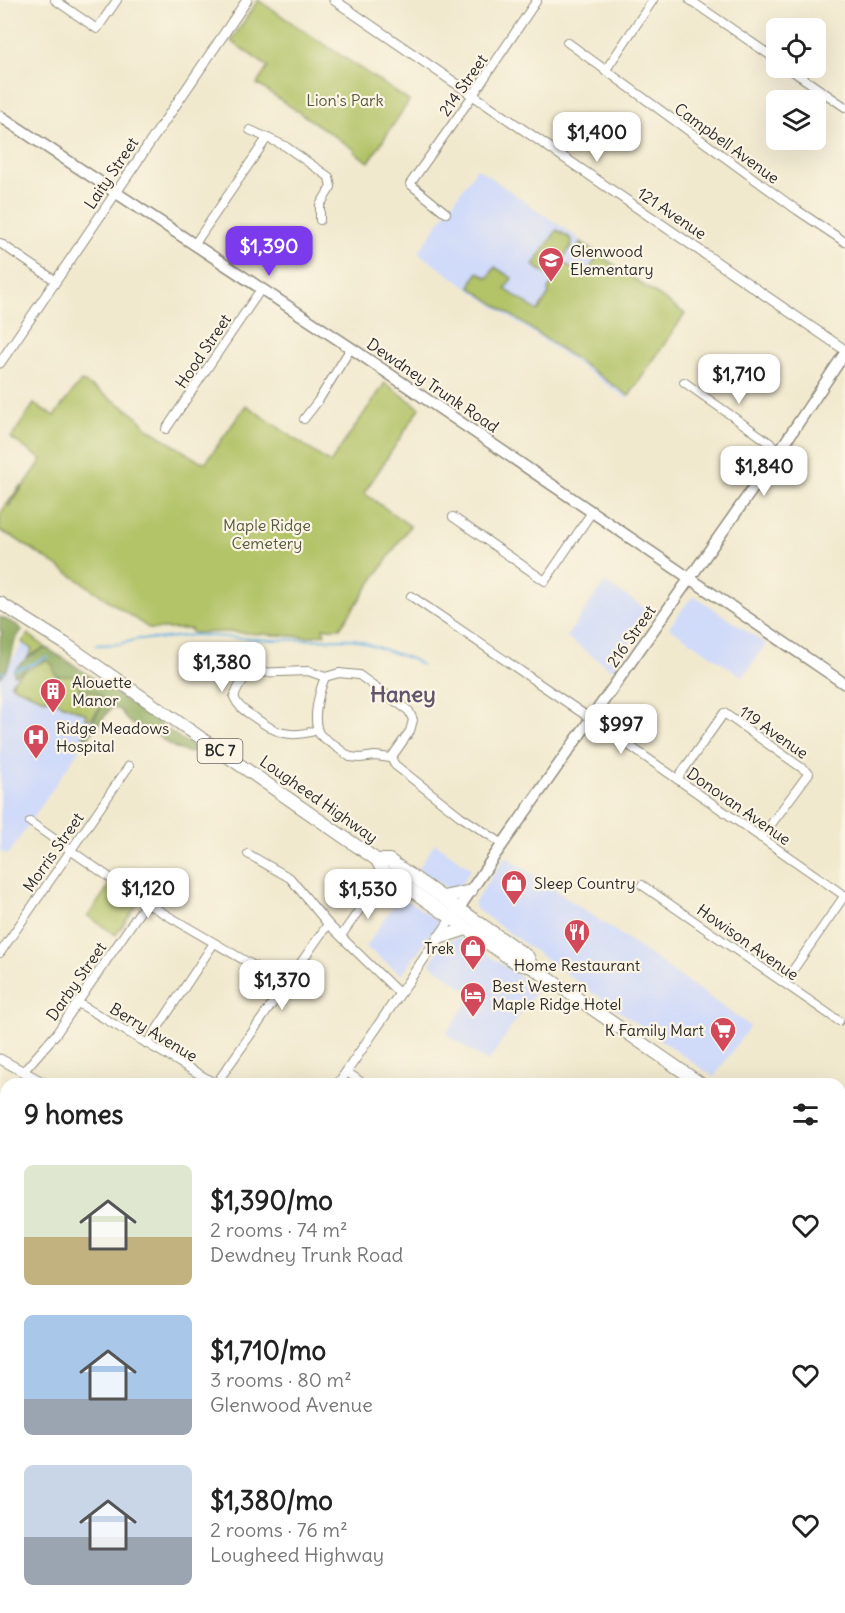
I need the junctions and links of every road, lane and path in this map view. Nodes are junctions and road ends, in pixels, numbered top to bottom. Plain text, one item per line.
1 (55, 0) edge
2 (117, 0) edge
3 (247, 0) edge
4 (334, 0) edge
5 (537, 0) edge
6 (653, 0) edge
7 (690, 0) edge
8 (567, 42) dead end
9 (766, 52) edge
10 (605, 71) junction
11 (803, 78) edge
12 (473, 95) junction
13 (845, 107) edge
14 (0, 116) edge
15 (250, 130) dead end
16 (267, 138) junction
17 (116, 193) junction
18 (446, 213) dead end
19 (320, 220) dead end
20 (845, 242) edge
21 (0, 243) edge
22 (194, 245) junction
23 (56, 281) junction
24 (261, 289) junction
25 (351, 348) junction
26 (845, 351) edge
27 (0, 363) edge
28 (684, 382) dead end
29 (304, 419) dead end
30 (166, 429) dead end
31 (780, 450) junction
32 (592, 512) junction
33 (453, 517) dead end
34 (690, 579) junction
35 (0, 593) edge
36 (411, 596) dead end
37 (0, 603) edge
38 (64, 643) junction
39 (325, 677) junction
40 (845, 684) edge
41 (591, 719) junction
42 (316, 730) junction
43 (392, 758) junction
44 (129, 766) dead end
45 (677, 779) junction
46 (30, 822) dead end
47 (762, 838) junction
48 (503, 844) junction
49 (71, 850) junction
50 (249, 854) dead end
51 (377, 860) junction
52 (642, 885) dead end
53 (374, 889) dead end
54 (471, 891) junction
55 (845, 895) edge
56 (443, 897) junction
57 (146, 903) junction
58 (455, 914) junction
59 (328, 924) junction
60 (466, 929) junction
61 (341, 936) junction
62 (439, 938) junction
63 (214, 943) junction
64 (0, 953) edge
65 (532, 967) junction
66 (784, 983) junction
67 (285, 984) junction
68 (400, 994) junction
69 (78, 1003) junction
70 (838, 1021) dead end
71 (147, 1044) junction
72 (0, 1059) edge
73 (23, 1072) junction
74 (346, 1072) junction
75 (34, 1078) edge
76 (206, 1078) edge
77 (220, 1078) edge
78 (342, 1078) edge
79 (355, 1078) edge
80 (692, 1078) edge

1 - 2 street
3 - 17 street, Laity Street
4 - 12 street, 121 Avenue
5 - 12 street, 214 Street
6 - 10 street
7 - 9 street
8 - 10 street, Campbell Avenue
10 - 20 street, Campbell Avenue
11 - 13 street
12 - 18 street, 214 Street
12 - 26 street, 121 Avenue
14 - 17 main road, Dewdney Trunk Road
15 - 16 street
16 - 19 street
16 - 22 street
17 - 22 main road, Dewdney Trunk Road
17 - 23 street, Laity Street
21 - 23 street
22 - 24 main road, Dewdney Trunk Road
23 - 27 street, Laity Street
24 - 25 main road, Dewdney Trunk Road
24 - 30 street, Hood Street
25 - 29 street
25 - 32 main road, Dewdney Trunk Road
26 - 31 main road, 216 Street
28 - 31 street
31 - 34 main road, 216 Street
32 - 33 street
32 - 34 main road, Dewdney Trunk Road
34 - 40 main road, Dewdney Trunk Road
34 - 41 main road, 216 Street
35 - 38 highway, Lougheed Highway / BC 7
36 - 41 street, Donovan Avenue
37 - 38 highway, Lougheed Highway / BC 7
38 - 51 highway, Lougheed Highway / BC 7
39 - 42 street
39 - 42 street
39 - 43 street
41 - 45 street, Donovan Avenue
41 - 48 main road, 216 Street
42 - 43 street
43 - 48 street
44 - 49 street, Morris Street
45 - 47 street, Donovan Avenue
45 - 47 street, 119 Avenue
46 - 49 street
47 - 55 street, Donovan Avenue
48 - 54 main road, 216 Street
49 - 57 street
49 - 64 street, Morris Street
50 - 59 street
51 - 56 highway, Lougheed Highway / BC 7
51 - 58 highway, Lougheed Highway / BC 7
52 - 66 street, Howison Avenue
53 - 61 street
54 - 56 highway
54 - 58 main road, 216 Street
55 - 66 street
56 - 58 highway, Lougheed Highway / BC 7
57 - 63 street
57 - 69 street, Darby Street
58 - 60 highway, Lougheed Highway / BC 7
58 - 62 street, 216 Street
58 - 65 highway, Lougheed Highway / BC 7
59 - 61 street
59 - 67 street
60 - 62 highway
60 - 65 highway, Lougheed Highway / BC 7
61 - 68 street
62 - 68 street, 216 Street
63 - 67 street
63 - 71 street
65 - 80 highway, Lougheed Highway / BC 7
66 - 70 street, Howison Avenue
67 - 77 street
68 - 74 street, 216 Street
69 - 71 street, Berry Avenue
69 - 73 street, Darby Street
71 - 76 street, Berry Avenue
72 - 73 street
73 - 75 street
74 - 78 street, 216 Street
74 - 79 street

